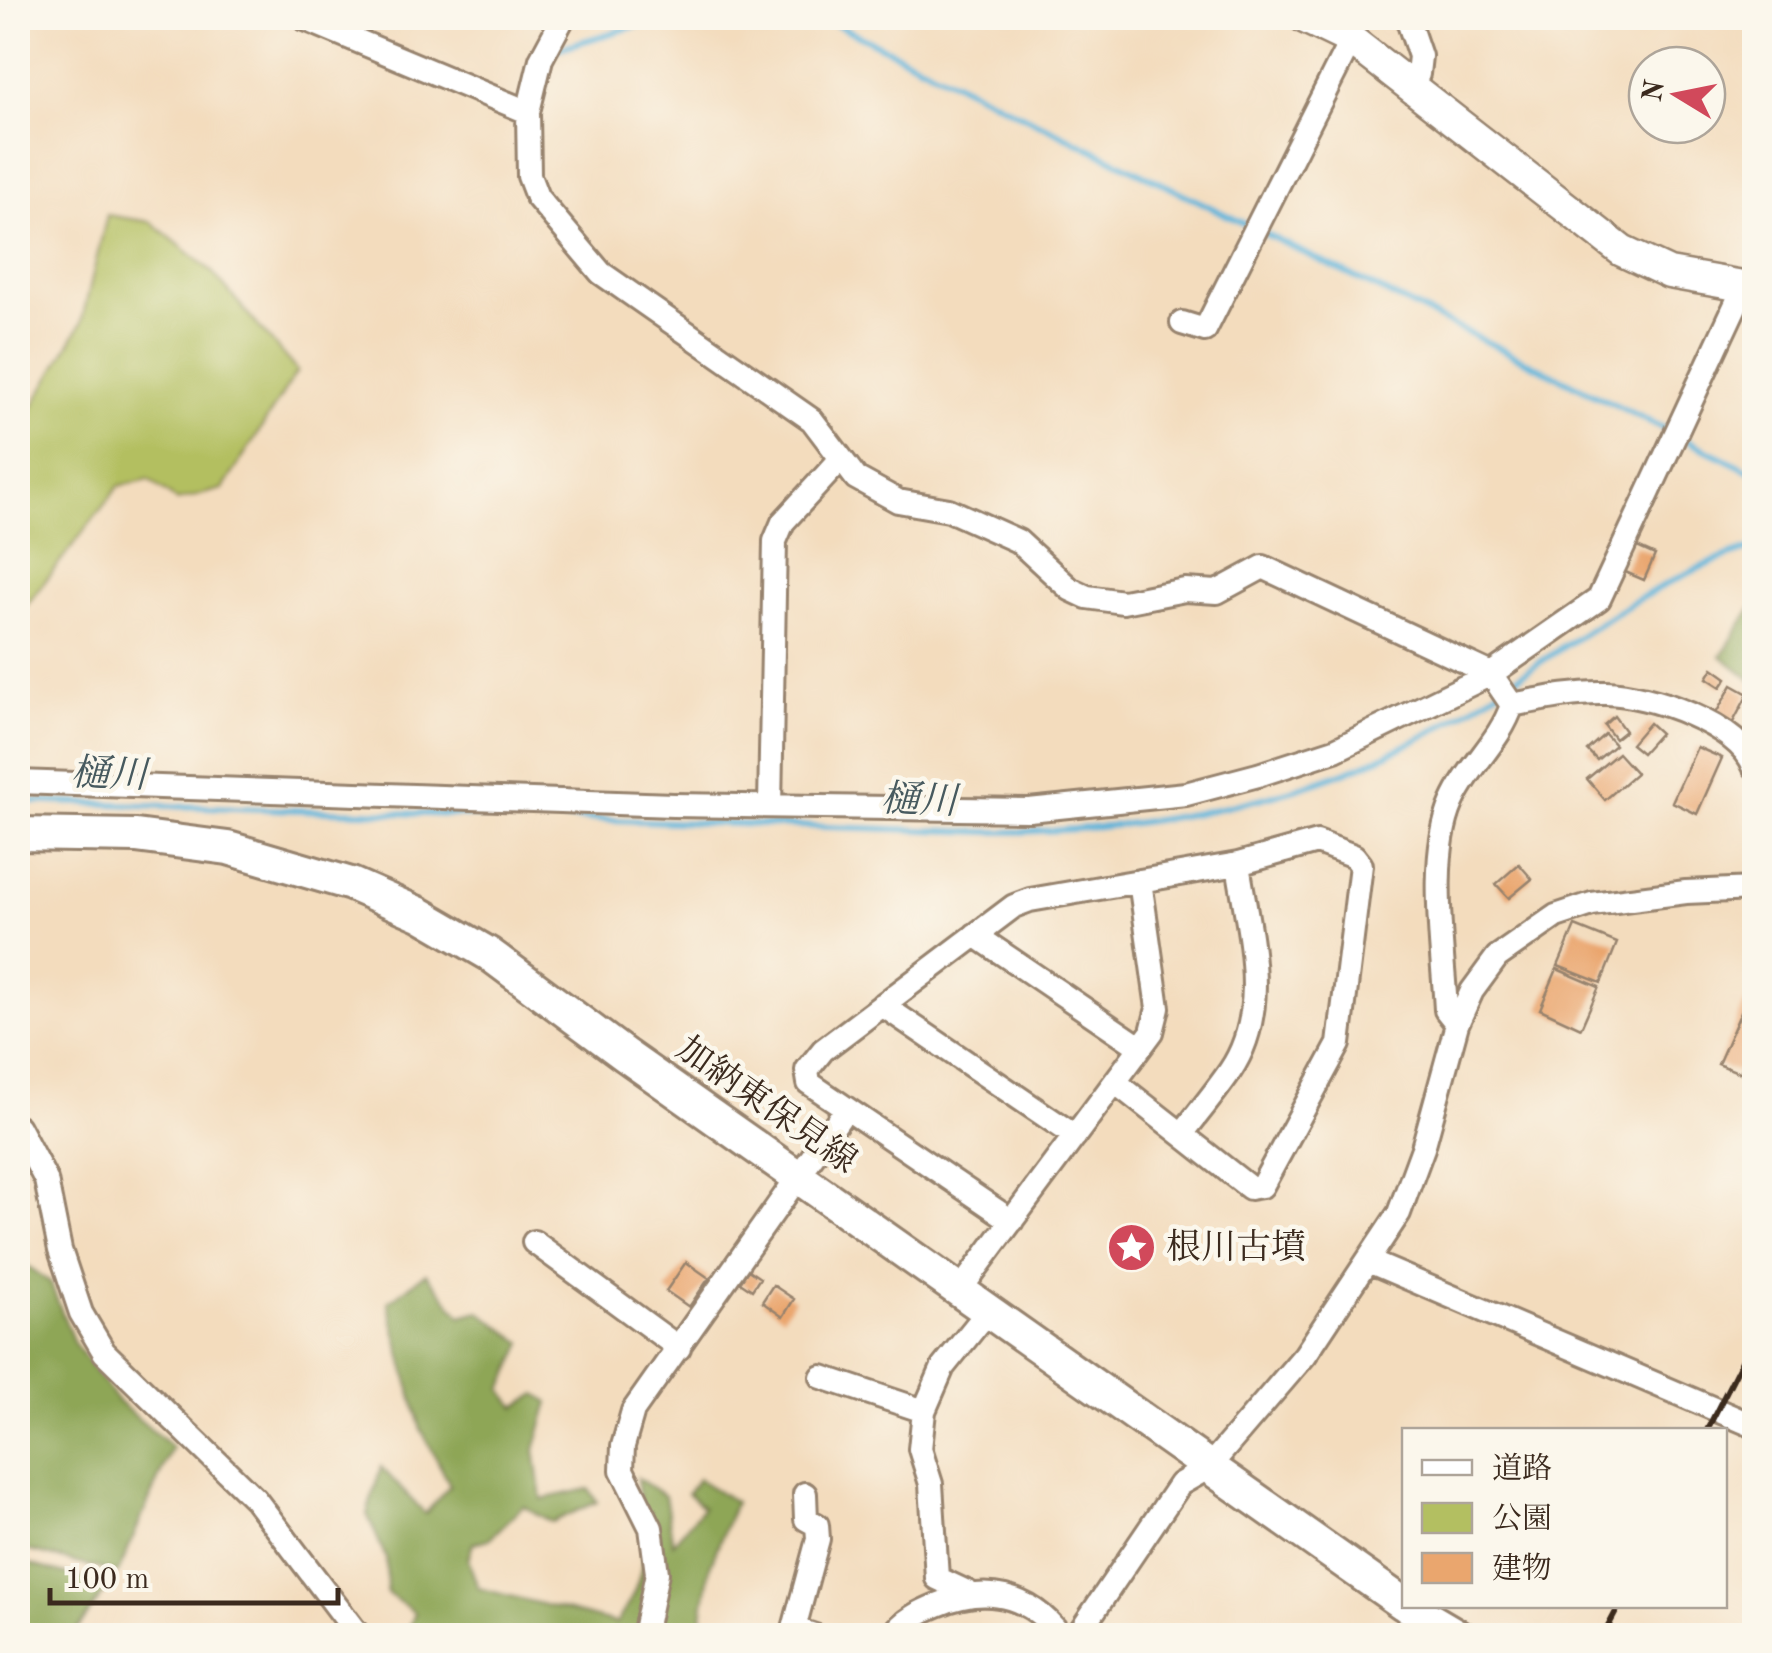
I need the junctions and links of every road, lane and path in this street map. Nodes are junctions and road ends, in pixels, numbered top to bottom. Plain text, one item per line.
1 (303, 18) edge
2 (562, 18) edge
3 (1305, 18) edge
4 (1407, 18) edge
5 (1351, 40) junction
6 (1404, 81) junction
7 (528, 112) junction
8 (1749, 287) edge
9 (1182, 323) dead end
10 (840, 460) junction
11 (1492, 676) junction
12 (1510, 702) junction
13 (1754, 766) edge
14 (18, 782) edge
15 (770, 806) junction
16 (18, 834) edge
17 (1238, 864) junction
18 (1140, 881) junction
19 (1754, 889) edge
20 (976, 935) junction
21 (882, 1005) junction
22 (1457, 1024) junction
23 (1140, 1047) junction
24 (1115, 1082) junction
25 (846, 1110) junction
26 (18, 1127) edge
27 (1182, 1134) junction
28 (1074, 1136) junction
29 (800, 1179) junction
30 (1012, 1221) junction
31 (534, 1242) dead end
32 (1368, 1262) junction
33 (960, 1290) junction
34 (989, 1310) junction
35 (679, 1348) junction
36 (822, 1377) dead end
37 (924, 1411) junction
38 (1754, 1426) edge
39 (1208, 1468) junction
40 (805, 1494) dead end
41 (968, 1594) junction
42 (1402, 1602) edge
43 (1411, 1608) edge
44 (795, 1630) edge
45 (359, 1636) edge
46 (644, 1636) edge
47 (834, 1636) edge
48 (892, 1636) edge
49 (1061, 1636) edge
50 (1077, 1636) edge
51 (1458, 1636) edge

1 - 7 street
2 - 7 street
3 - 5 street
4 - 6 street
5 - 6 street
5 - 9 street
6 - 8 street
7 - 10 street
8 - 11 street
10 - 11 street
10 - 15 street
11 - 12 street
11 - 15 street
12 - 13 street
12 - 22 street
14 - 15 street
16 - 29 main road, 加納東保見線
17 - 18 street
17 - 27 street
17 - 27 street
18 - 20 street
18 - 23 street
19 - 22 street
20 - 21 street
20 - 23 street
21 - 25 street
21 - 28 street
22 - 32 street
23 - 24 street
24 - 27 street
24 - 28 street
25 - 29 street
25 - 30 street
26 - 45 street
28 - 30 street
29 - 33 main road, 加納東保見線
29 - 35 street
30 - 33 street
31 - 35 street
32 - 38 street
32 - 39 street
33 - 34 main road, 加納東保見線
34 - 37 street
34 - 39 main road, 加納東保見線
35 - 46 street
36 - 37 street
37 - 41 street
39 - 42 main road, 加納東保見線
39 - 50 street
40 - 44 street
41 - 48 street
41 - 49 street
43 - 51 main road, 加納東保見線
44 - 47 lane

